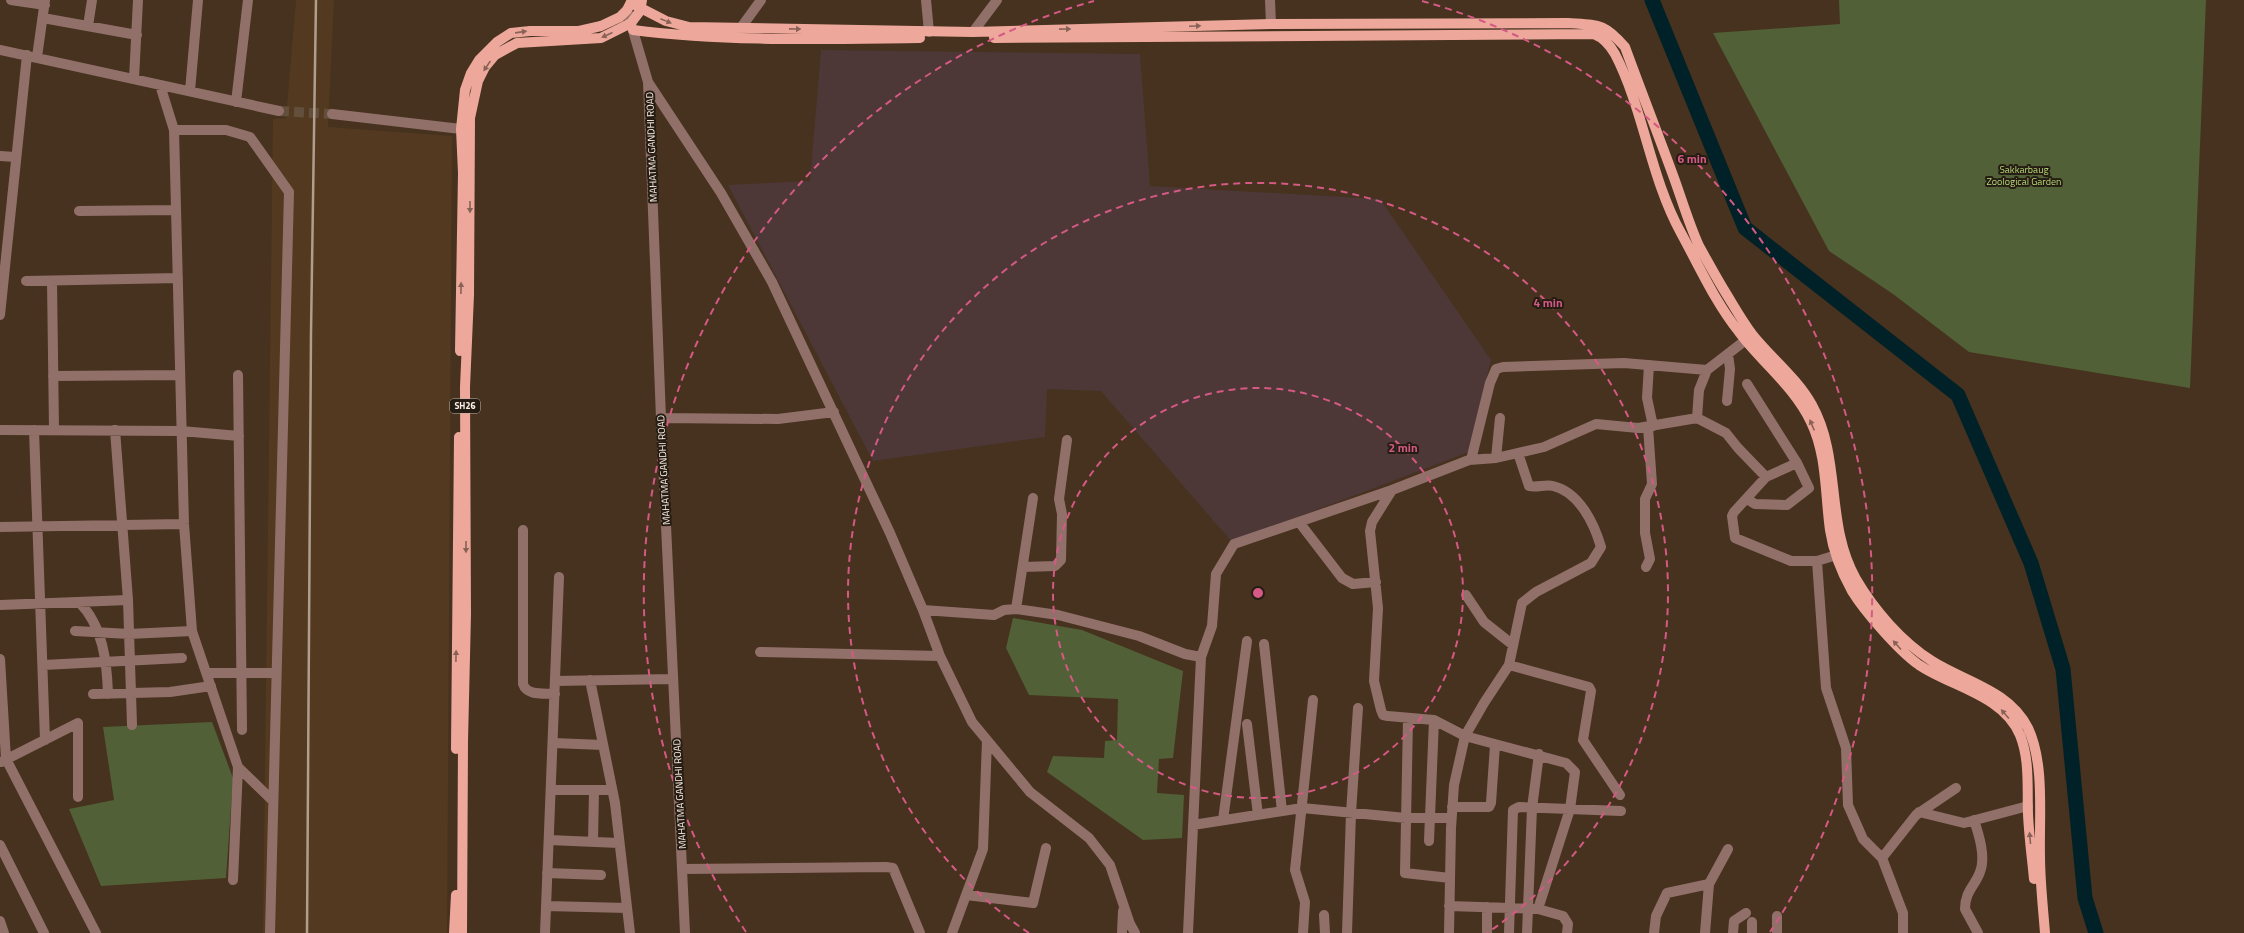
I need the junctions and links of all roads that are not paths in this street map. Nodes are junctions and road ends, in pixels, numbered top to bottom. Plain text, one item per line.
1 (11, 0) edge
2 (92, 0) edge
3 (138, 0) edge
4 (198, 0) edge
5 (248, 0) edge
6 (761, 0) edge
7 (926, 0) edge
8 (997, 0) edge
9 (1270, 0) edge
10 (45, 3) edge
11 (642, 4) edge
12 (630, 5) edge
13 (43, 18) junction
14 (1271, 24) junction
15 (88, 26) junction
16 (632, 26) junction
17 (740, 29) junction
18 (929, 32) junction
19 (973, 32) junction
20 (137, 34) junction
21 (0, 50) edge
22 (26, 55) junction
23 (37, 57) junction
24 (134, 79) junction
25 (648, 82) junction
26 (160, 85) junction
27 (190, 91) junction
28 (236, 102) junction
29 (279, 111) tunnel mouth
30 (332, 114) tunnel mouth
31 (461, 129) junction
32 (174, 130) junction
33 (0, 156) edge
34 (15, 157) junction
35 (176, 210) junction
36 (79, 211) dead end
37 (178, 278) junction
38 (26, 281) dead end
39 (52, 281) junction
40 (0, 315) edge
41 (1749, 337) junction
42 (1728, 354) junction
43 (1650, 365) junction
44 (1707, 370) junction
45 (180, 375) junction
46 (238, 375) dead end
47 (53, 376) junction
48 (1747, 384) dead end
49 (1728, 401) dead end
50 (834, 412) junction
51 (661, 418) junction
52 (1500, 418) dead end
53 (1697, 418) junction
54 (1651, 426) junction
55 (0, 430) edge
56 (34, 430) junction
57 (54, 430) junction
58 (115, 430) junction
59 (181, 431) junction
60 (239, 436) junction
61 (1067, 440) dead end
62 (1518, 453) junction
63 (1496, 458) junction
64 (1471, 460) junction
65 (1797, 463) junction
66 (1766, 477) junction
67 (1392, 490) junction
68 (1033, 498) dead end
69 (1748, 499) junction
70 (1299, 522) junction
71 (184, 524) junction
72 (122, 525) junction
73 (37, 526) junction
74 (0, 527) edge
75 (523, 530) dead end
76 (1840, 554) junction
77 (1817, 561) junction
78 (1022, 567) junction
79 (1646, 567) dead end
80 (559, 577) dead end
81 (1376, 582) junction
82 (1466, 595) dead end
83 (128, 600) junction
84 (79, 602) junction
85 (41, 604) junction
86 (0, 605) edge
87 (1016, 609) junction
88 (924, 610) junction
89 (75, 631) dead end
90 (192, 631) junction
91 (98, 632) junction
92 (129, 634) junction
93 (1247, 641) dead end
94 (1264, 644) dead end
95 (1513, 645) junction
96 (760, 652) dead end
97 (940, 656) junction
98 (1201, 657) junction
99 (182, 658) dead end
100 (0, 659) edge
101 (130, 661) junction
102 (107, 663) junction
103 (43, 665) junction
104 (1509, 665) junction
105 (207, 673) junction
106 (243, 673) junction
107 (276, 673) junction
108 (673, 679) junction
109 (590, 680) junction
110 (555, 681) junction
111 (211, 686) junction
112 (131, 693) junction
113 (93, 694) dead end
114 (108, 694) junction
115 (555, 694) junction
116 (1313, 700) dead end
117 (1358, 708) dead end
118 (1408, 719) junction
119 (1434, 720) junction
120 (1246, 724) dead end
121 (132, 725) dead end
122 (242, 730) dead end
123 (1465, 736) junction
124 (45, 740) junction
125 (987, 740) junction
126 (553, 744) junction
127 (603, 745) junction
128 (1495, 745) junction
129 (1539, 754) junction
130 (3, 761) edge
131 (238, 767) junction
132 (1956, 788) dead end
133 (551, 790) junction
134 (594, 790) junction
135 (612, 790) junction
136 (1620, 794) dead end
137 (78, 797) dead end
138 (273, 801) junction
139 (2028, 806) junction
140 (1452, 807) junction
141 (1302, 808) junction
142 (1532, 808) junction
143 (1570, 809) junction
144 (1282, 811) junction
145 (1621, 811) dead end
146 (1920, 812) junction
147 (1351, 813) junction
148 (1258, 815) junction
149 (1406, 818) junction
150 (1430, 818) junction
151 (1451, 818) junction
152 (1223, 820) junction
153 (1974, 820) junction
154 (1193, 825) junction
155 (549, 840) junction
156 (1429, 841) dead end
157 (593, 842) junction
158 (619, 843) junction
159 (0, 845) edge
160 (1046, 848) dead end
161 (1728, 848) dead end
162 (1882, 858) junction
163 (682, 869) junction
164 (547, 873) junction
165 (601, 875) dead end
166 (1450, 878) junction
167 (233, 880) dead end
168 (1708, 884) junction
169 (966, 895) junction
170 (1123, 903) junction
171 (546, 906) junction
172 (1449, 906) junction
173 (1487, 907) junction
174 (627, 908) junction
175 (1510, 908) junction
176 (1528, 908) junction
177 (1538, 909) junction
178 (1324, 915) dead end
179 (1777, 916) dead end
180 (0, 921) edge
181 (4, 933) edge
182 (44, 933) edge
183 (96, 933) edge
184 (270, 933) edge
185 (454, 933) edge
186 (462, 933) edge
187 (545, 933) edge
188 (630, 933) edge
189 (685, 933) edge
190 (920, 933) edge
191 (952, 933) edge
192 (1122, 933) edge
193 (1135, 933) edge
194 (1188, 933) edge
195 (1303, 933) edge
196 (1325, 933) edge
197 (1347, 933) edge
198 (1449, 933) edge
199 (1487, 933) edge
200 (1509, 933) edge
201 (1527, 933) edge
202 (1567, 933) edge
203 (1654, 933) edge
204 (1705, 933) edge
205 (1733, 933) edge
206 (1752, 933) edge
207 (1777, 933) edge
208 (1903, 933) edge
209 (1978, 933) edge
210 (2038, 933) edge
211 (2045, 933) edge

1 - 10 street
2 - 15 street
3 - 20 street
4 - 27 street
5 - 28 street
6 - 17 street
7 - 18 street
8 - 19 street
9 - 14 street
10 - 13 street
11 - 12 main road
11 - 16 main road, SH26
11 -> 17 main road
12 - 16 street, MAHATMA GANDHI ROAD
31 -> 12 main road, SH26
13 - 15 street
13 - 23 street
19 -> 14 main road
14 - 41 main road
15 - 20 street
16 - 25 street, MAHATMA GANDHI ROAD
16 - 41 main road
16 -> 186 main road, SH26
17 -> 18 main road
18 - 19 main road
20 - 24 street
21 - 22 street
22 - 23 street
22 - 34 street
23 - 24 street
24 - 26 street
25 - 50 street
25 - 51 street, MAHATMA GANDHI ROAD
26 - 27 street
26 - 32 street
27 - 28 street
28 - 29 street
30 - 31 street
185 -> 31 main road, SH26
32 - 35 street
32 - 107 street
33 - 34 street
34 - 40 street
35 - 36 street
35 - 37 street
37 - 39 street
37 - 45 street
38 - 39 street
39 - 47 street
41 - 42 street
41 - 76 main road
42 - 44 street
42 - 49 street
43 - 44 street
43 - 54 street
43 - 64 street
44 - 53 street
45 - 47 street
45 - 59 street
46 - 60 street
47 - 57 street
48 - 65 street
50 - 51 street
50 - 88 street
51 - 108 street, MAHATMA GANDHI ROAD
52 - 63 street
53 - 54 street
53 - 66 street
54 - 62 street
54 - 79 street
55 - 56 street
56 - 57 street
56 - 73 street
57 - 58 street
58 - 59 street
58 - 72 street
59 - 60 street
59 - 71 street
60 - 106 street
61 - 78 street
62 - 63 street
62 - 95 street
63 - 64 street
64 - 67 street
65 - 66 street
65 - 69 street
66 - 69 street
67 - 70 street
67 - 81 street
68 - 78 street
69 - 77 street
70 - 81 street
70 - 98 street
71 - 72 street
71 - 90 street
72 - 73 street
72 - 83 street
73 - 74 street
73 - 85 street
75 - 115 street
76 - 77 street
139 -> 76 main road
76 - 211 main road
77 - 162 street
78 - 87 street
80 - 110 street
81 - 118 street
82 - 95 street
83 - 84 street
83 - 92 street
84 - 85 street
84 - 91 street
85 - 86 street
85 - 103 street
87 - 88 street
87 - 98 street
88 - 97 street
89 - 91 street
90 - 92 street
90 - 105 street
91 - 92 street
91 - 102 street
92 - 101 street
93 - 152 street
94 - 144 street
95 - 104 street
96 - 97 street
97 - 125 street
98 - 154 street
99 - 101 street
100 - 130 street
101 - 102 street
101 - 112 street
102 - 103 street
102 - 114 street
103 - 124 street
104 - 123 street
104 - 136 street
105 - 106 street
105 - 111 street
106 - 107 street
106 - 122 street
107 - 138 street
108 - 109 street
108 - 163 street, MAHATMA GANDHI ROAD
109 - 110 street
109 - 127 street
110 - 115 street
111 - 112 street
111 - 131 street
112 - 114 street
112 - 121 street
113 - 114 street
115 - 126 street
116 - 141 street
117 - 147 street
118 - 119 street
118 - 149 street
119 - 123 street
119 - 150 street
120 - 148 street
123 - 128 street
123 - 140 street
124 - 130 street
124 - 137 street
125 - 169 street
125 - 170 street
126 - 127 street
126 - 133 street
127 - 135 street
128 - 129 street
128 - 140 street
129 - 142 street
129 - 143 street
130 - 183 street
131 - 138 street
131 - 167 street
132 - 146 street
133 - 134 street
133 - 155 street
134 - 135 street
134 - 157 street
135 - 158 street
138 - 184 street
139 - 153 street
210 -> 139 main road
140 - 151 street
141 - 144 street
141 - 147 street
141 - 195 street
142 - 143 street
142 - 175 street
142 - 176 street
143 - 145 street
143 - 177 street
144 - 148 street
146 - 153 street
146 - 162 street
147 - 149 street
147 - 197 street
148 - 152 street
149 - 150 street
149 - 166 street
150 - 151 street
150 - 156 street
151 - 166 street
152 - 154 street
153 - 209 street
154 - 194 street
155 - 157 street
155 - 164 street
157 - 158 street
158 - 174 street
159 - 182 street
160 - 169 street
161 - 168 street
162 - 208 street
163 - 189 street, MAHATMA GANDHI ROAD
163 - 190 street
164 - 165 street
164 - 171 street
166 - 172 street
168 - 203 street
168 - 204 street
169 - 191 street
170 - 192 street
170 - 193 street
171 - 174 street
171 - 187 street
172 - 173 street
172 - 198 street
173 - 175 street
173 - 199 street
174 - 188 street
175 - 176 street
175 - 200 street
176 - 177 street
176 - 201 street
177 - 202 street
178 - 196 street
179 - 207 street
180 - 181 street
205 - 206 street

